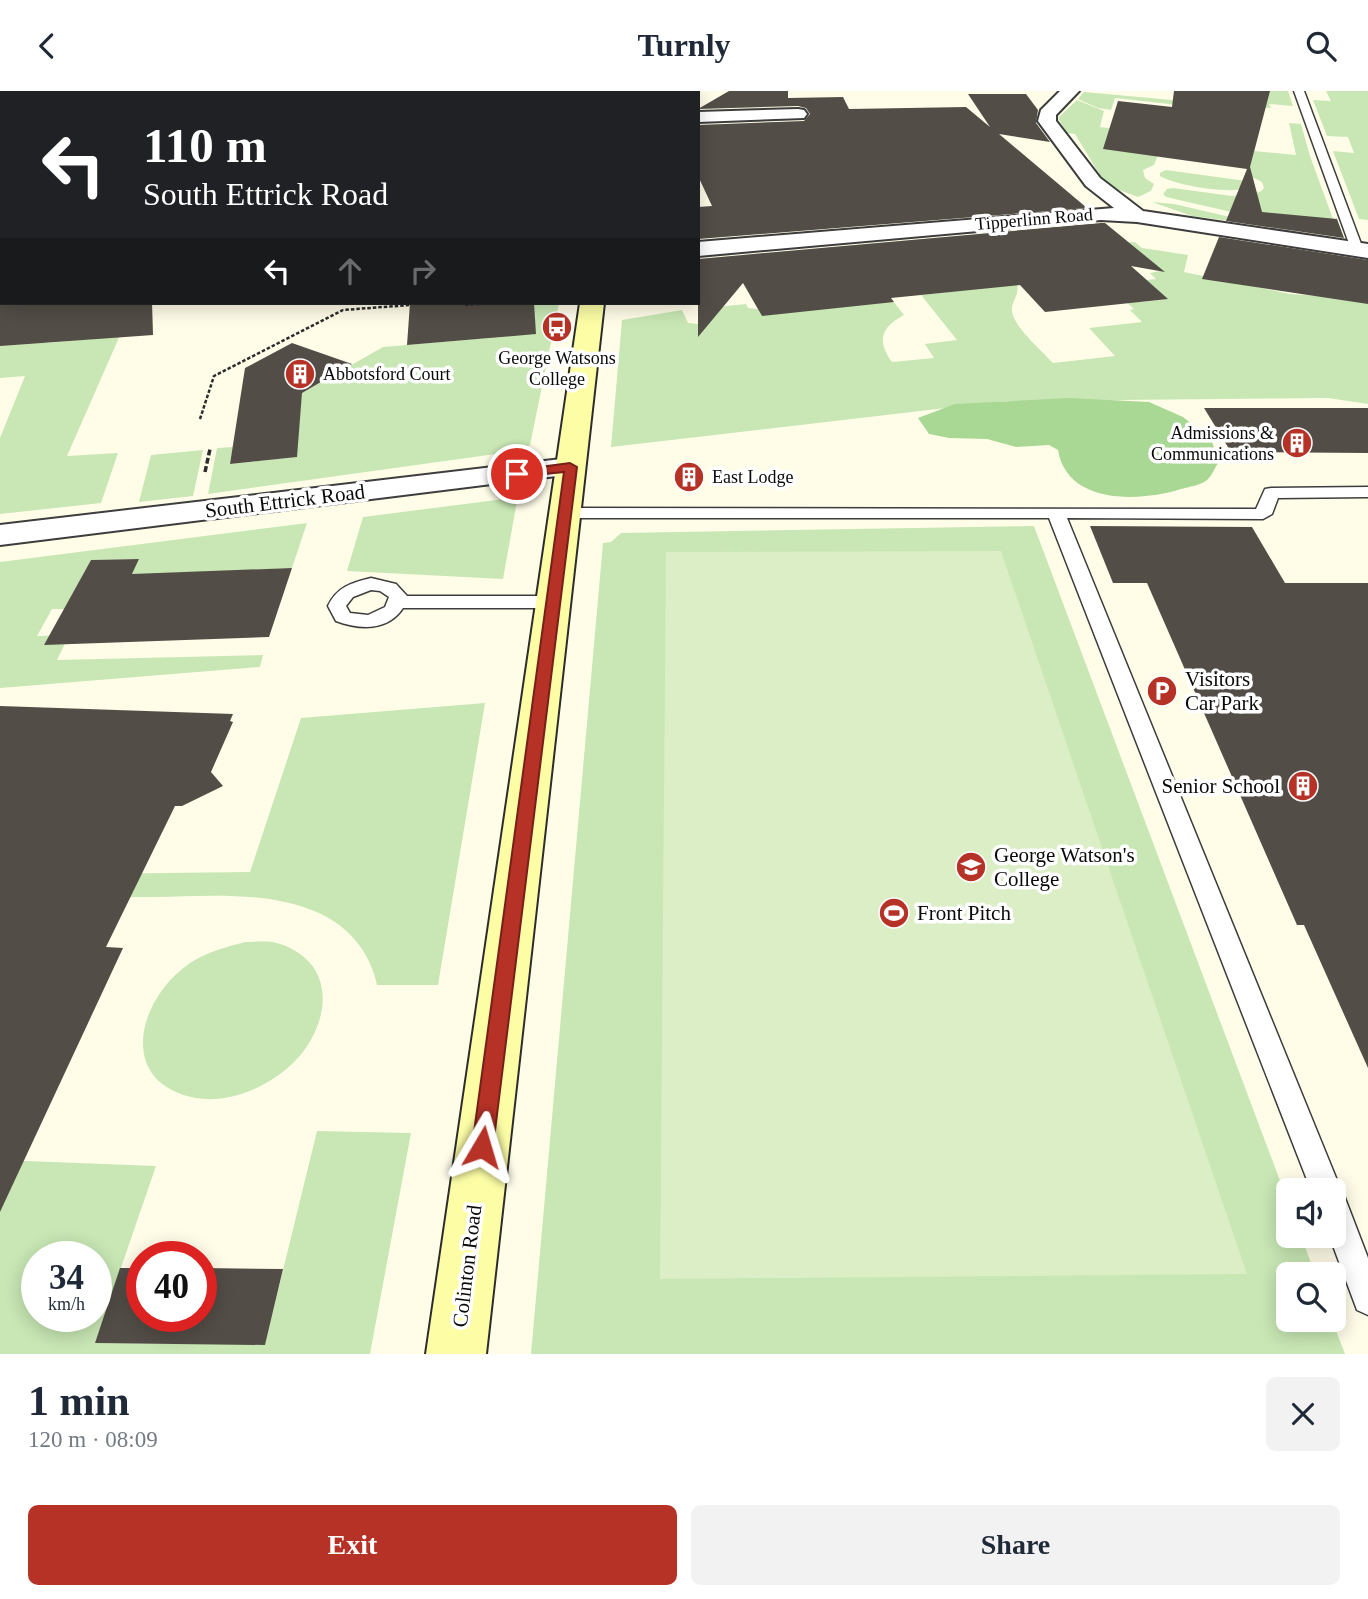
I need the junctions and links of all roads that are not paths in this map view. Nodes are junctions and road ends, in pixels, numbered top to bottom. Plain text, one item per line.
1 (1070, 91) edge
2 (1298, 91) edge
3 (798, 114) dead end
4 (700, 117) edge
5 (1137, 216) junction
6 (700, 249) edge
7 (1363, 250) edge
8 (592, 305) edge
9 (570, 467) junction
10 (1368, 492) edge
11 (565, 513) junction
12 (1056, 513) junction
13 (0, 535) edge
14 (398, 602) dead end
15 (553, 602) junction
16 (1321, 1178) edge
17 (1346, 1241) edge
18 (1368, 1299) edge
19 (456, 1354) edge

1 - 5 street
2 - 7 lane
3 - 4 street
5 - 6 street, Tipperlinn Road
5 - 7 street, Tipperlinn Road
8 - 9 street, Colinton Road
9 - 11 street, Colinton Road
9 - 13 street, South Ettrick Road
10 - 12 lane
11 - 12 lane
11 - 15 street, Colinton Road
12 - 16 lane
14 - 15 lane
15 - 19 street, Colinton Road
17 - 18 lane

